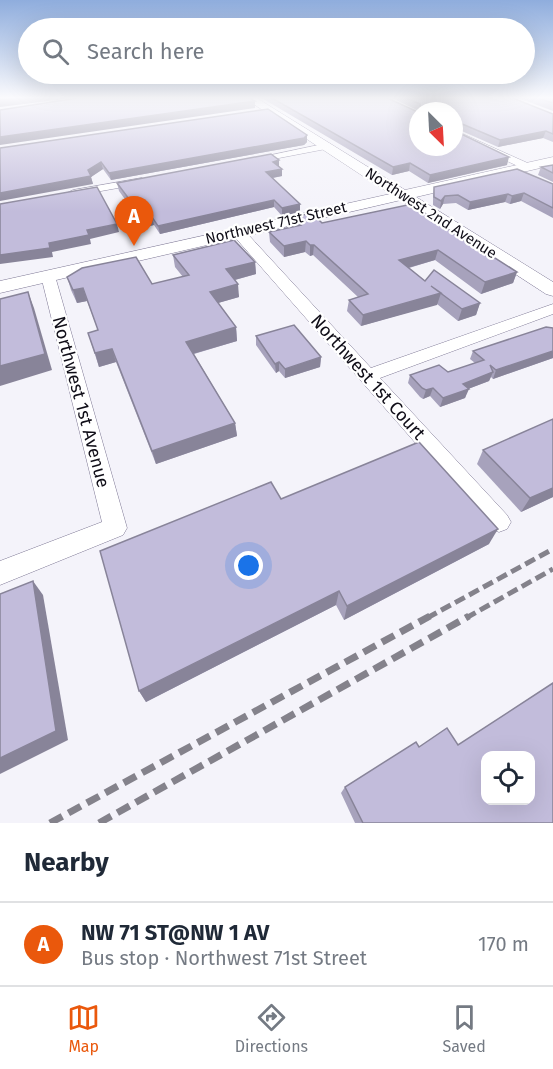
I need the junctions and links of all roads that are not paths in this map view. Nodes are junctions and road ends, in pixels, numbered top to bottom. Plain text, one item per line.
1 (309, 135) edge
2 (463, 138) edge
3 (328, 146) junction
4 (553, 161) edge
5 (234, 164) edge
6 (521, 168) junction
7 (152, 179) edge
8 (537, 180) edge
9 (402, 194) junction
10 (58, 196) edge
11 (238, 232) junction
12 (48, 276) junction
13 (0, 287) edge
14 (553, 290) edge
15 (553, 309) edge
16 (366, 376) junction
17 (499, 522) dead end
18 (0, 573) edge

1 - 3 street, Northwest 2nd Avenue
2 - 6 street
3 - 5 street
3 - 9 street, Northwest 2nd Avenue
4 - 6 street, Northwest 71st Street
6 - 8 street
6 - 9 street, Northwest 71st Street
7 - 10 street
9 - 11 street, Northwest 71st Street
9 - 14 street, Northwest 2nd Avenue
11 - 12 street, Northwest 71st Street
11 - 16 street, Northwest 1st Court
12 - 13 street, Northwest 71st Street
12 - 18 street, Northwest 1st Avenue
15 - 16 street
16 - 17 street, Northwest 1st Court

